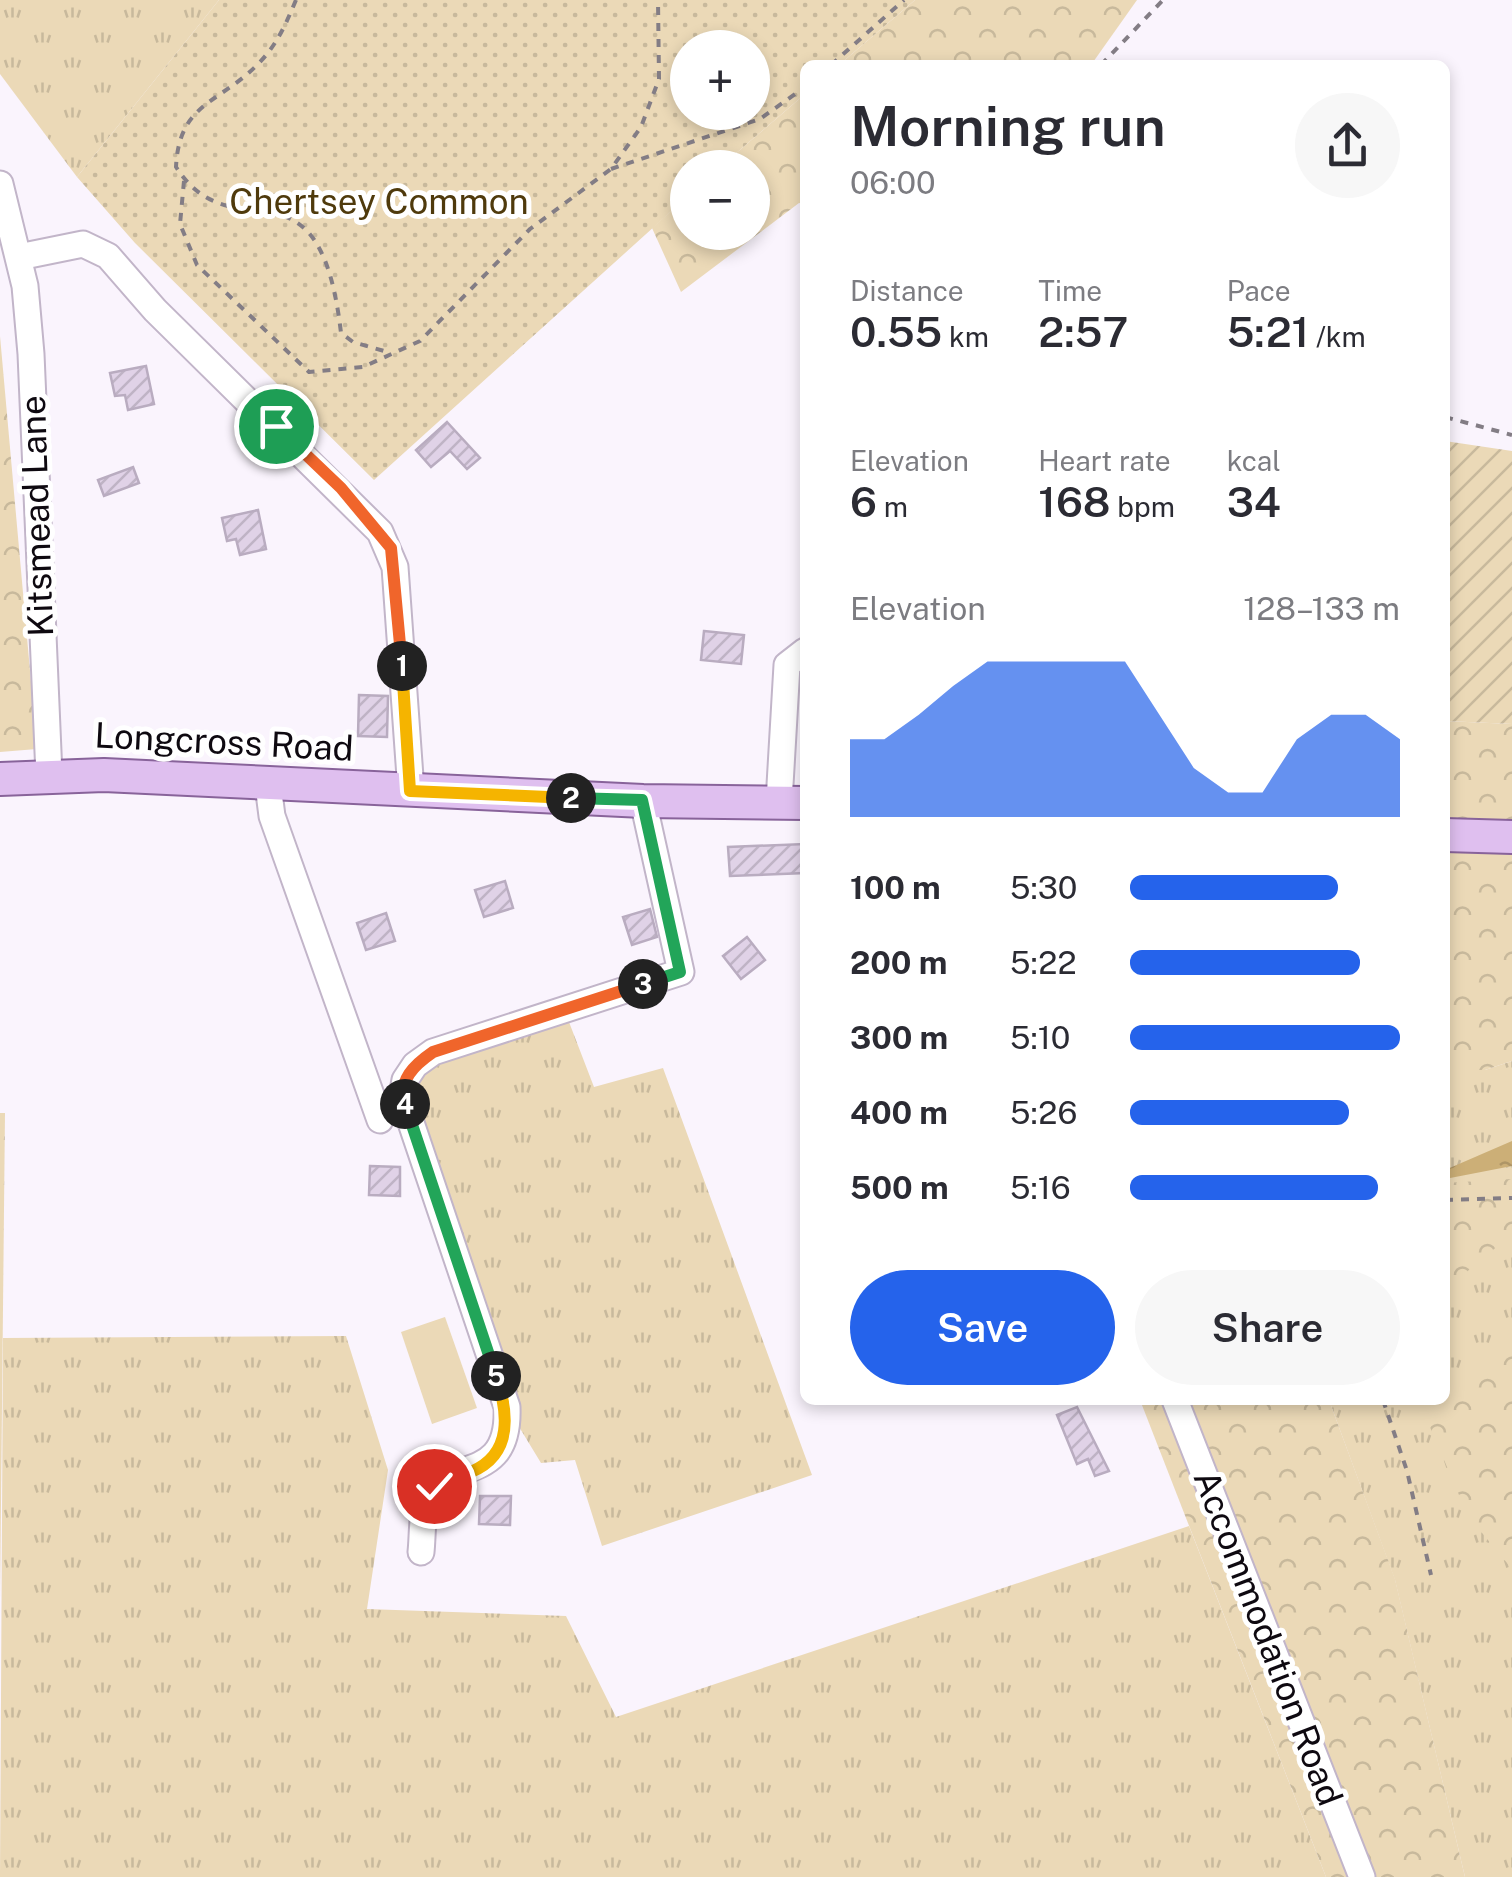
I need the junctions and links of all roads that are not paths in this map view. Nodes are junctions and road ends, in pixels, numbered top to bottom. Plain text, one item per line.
1 (0, 184) edge
2 (19, 257) junction
3 (800, 655) edge
4 (49, 776) junction
5 (0, 779) edge
6 (268, 785) junction
7 (410, 791) junction
8 (642, 800) junction
9 (792, 802) edge
10 (1450, 836) edge
11 (1512, 837) edge
12 (380, 1120) dead end
13 (1177, 1405) edge
14 (421, 1552) dead end
15 (1362, 1877) edge

1 - 2 street, Kitsmead Lane
2 - 4 street, Kitsmead Lane
2 - 7 street
3 - 9 street
4 - 5 main road, Longcross Road
4 - 6 main road, Longcross Road
6 - 7 main road, Longcross Road
6 - 12 street
7 - 8 main road, Longcross Road
8 - 9 main road, Longcross Road
8 - 14 street
10 - 11 main road
13 - 15 street, Accommodation Road

